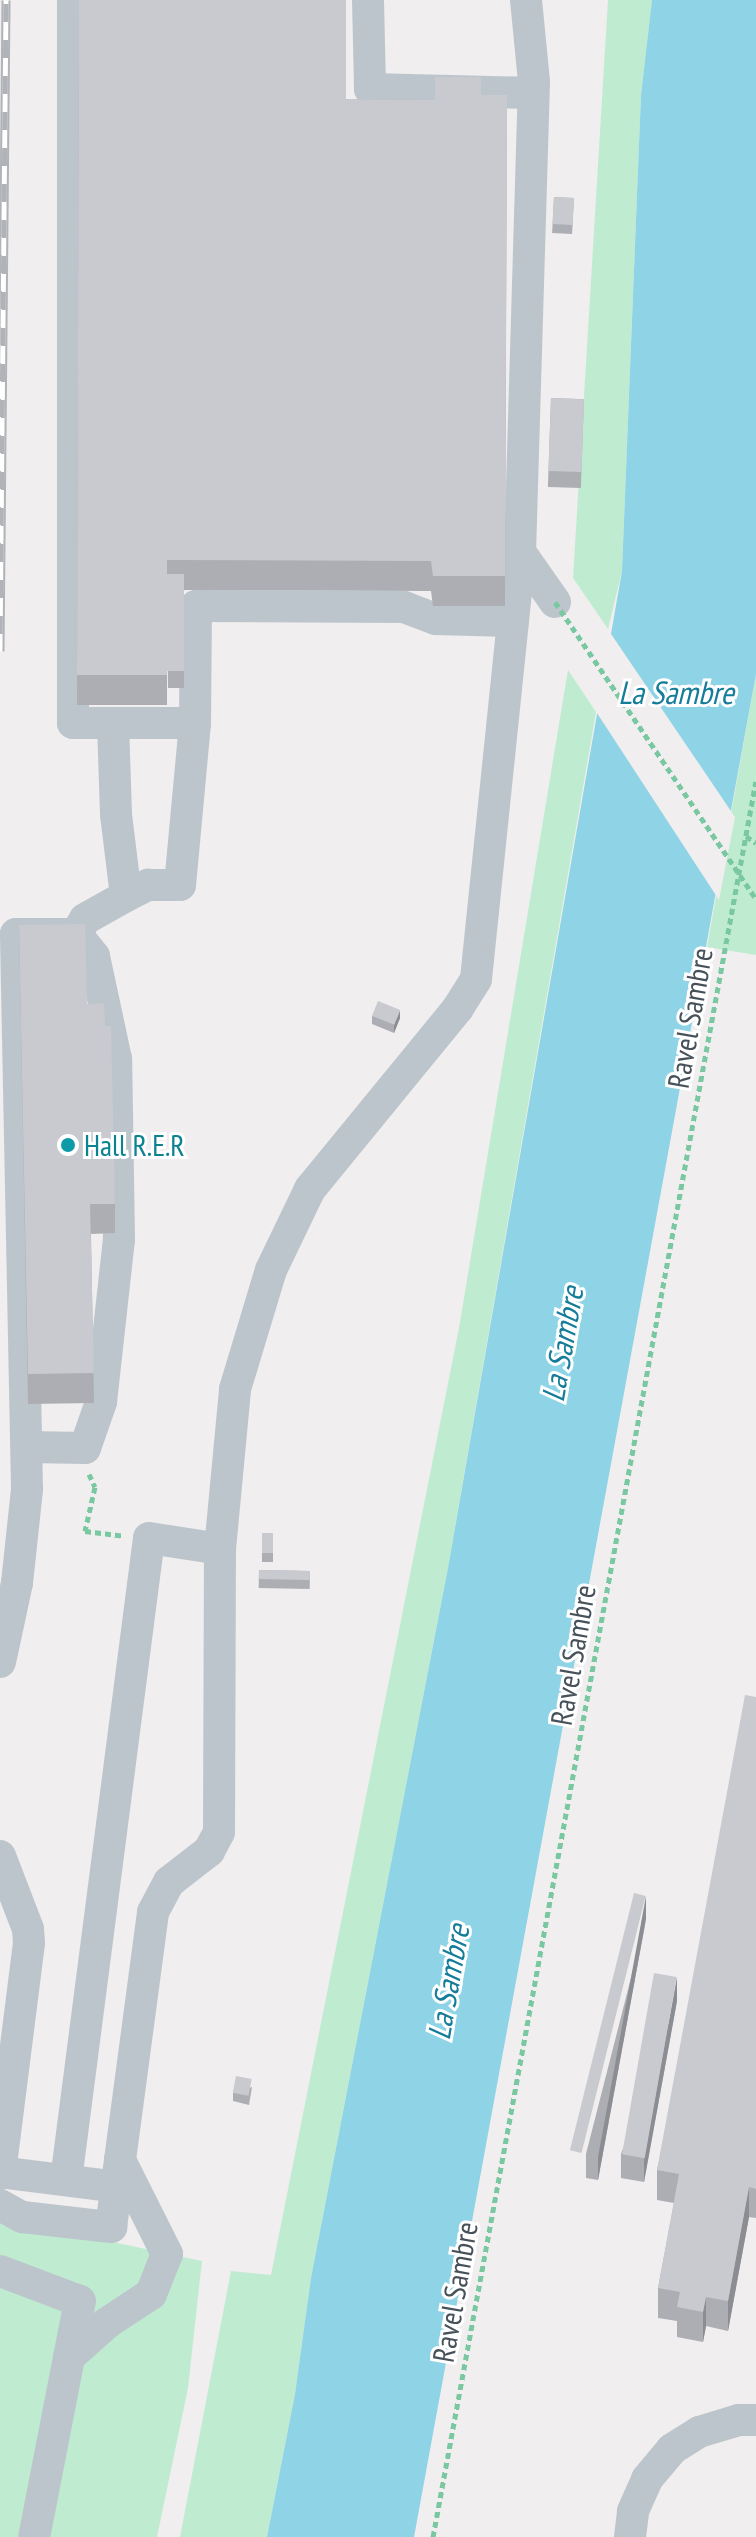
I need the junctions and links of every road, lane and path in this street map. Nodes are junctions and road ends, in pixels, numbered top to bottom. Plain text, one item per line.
1 (73, 0) edge
2 (368, 0) edge
3 (526, 0) edge
4 (548, 0) edge
5 (533, 87) junction
6 (520, 552) junction
7 (555, 602) joint
8 (513, 621) junction
9 (113, 723) junction
10 (195, 723) junction
11 (756, 781) edge
12 (746, 836) junction
13 (756, 843) edge
14 (126, 896) junction
15 (756, 899) edge
16 (76, 934) junction
17 (27, 1447) junction
18 (85, 1448) junction
19 (149, 1538) junction
20 (220, 1549) junction
21 (0, 1662) edge
22 (0, 1856) edge
23 (0, 2173) edge
24 (118, 2174) junction
25 (66, 2180) junction
26 (0, 2205) edge
27 (0, 2271) edge
28 (69, 2357) junction
29 (756, 2420) edge
30 (34, 2537) edge
31 (433, 2537) edge
32 (630, 2537) edge

1 - 9 street
2 - 5 street
3 - 5 street
4 - 5 street
5 - 6 street
6 - 7 street
6 - 8 street
7 - 15 path, bridge
8 - 10 street
8 - 20 street
9 - 10 street
9 - 14 street
10 - 14 street
11 - 12 path, Ravel Sambre
12 - 13 path
12 - 31 path, Ravel Sambre
14 - 16 street
16 - 17 street
16 - 18 street
17 - 18 street
17 - 21 street
18 - 19 path
19 - 20 street
19 - 25 street
20 - 24 street
22 - 23 street
23 - 25 street
24 - 25 street
24 - 26 street
24 - 28 street
27 - 28 street
28 - 30 street
29 - 32 street

